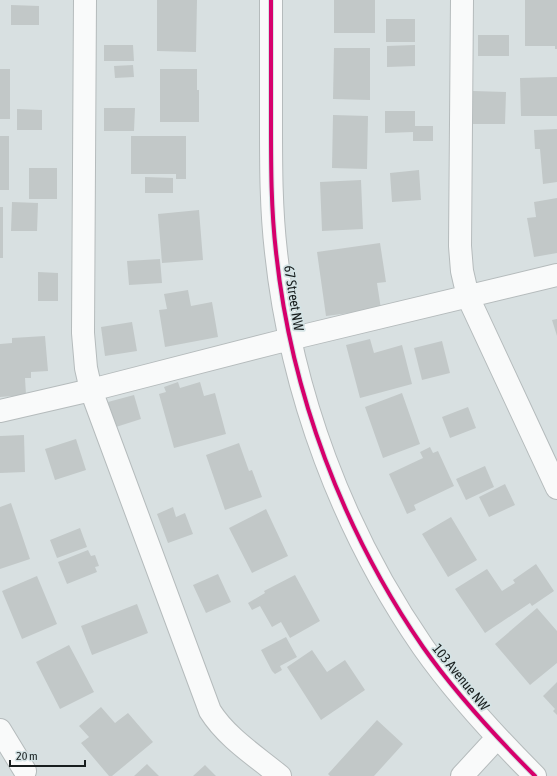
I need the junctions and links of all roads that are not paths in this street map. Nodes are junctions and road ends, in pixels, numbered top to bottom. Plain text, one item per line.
1 (85, 0) edge
2 (271, 0) edge
3 (462, 0) edge
4 (557, 275) edge
5 (468, 297) junction
6 (290, 339) junction
7 (91, 390) junction
8 (0, 411) edge
9 (557, 488) edge
10 (382, 582) joint
11 (0, 730) edge
12 (497, 738) junction
13 (0, 748) edge
14 (27, 773) edge
15 (280, 776) edge
16 (462, 776) edge
17 (535, 776) edge

1 - 7 street
2 - 6 street, 67 Street NW
3 - 5 street
4 - 5 street
5 - 6 street
5 - 9 street
6 - 7 street
6 - 10 street, 67 Street NW
7 - 8 street
7 - 15 street
10 - 12 street, 103 Avenue NW
11 - 14 street
12 - 16 street
12 - 17 street, 103 Avenue NW
13 - 14 street

